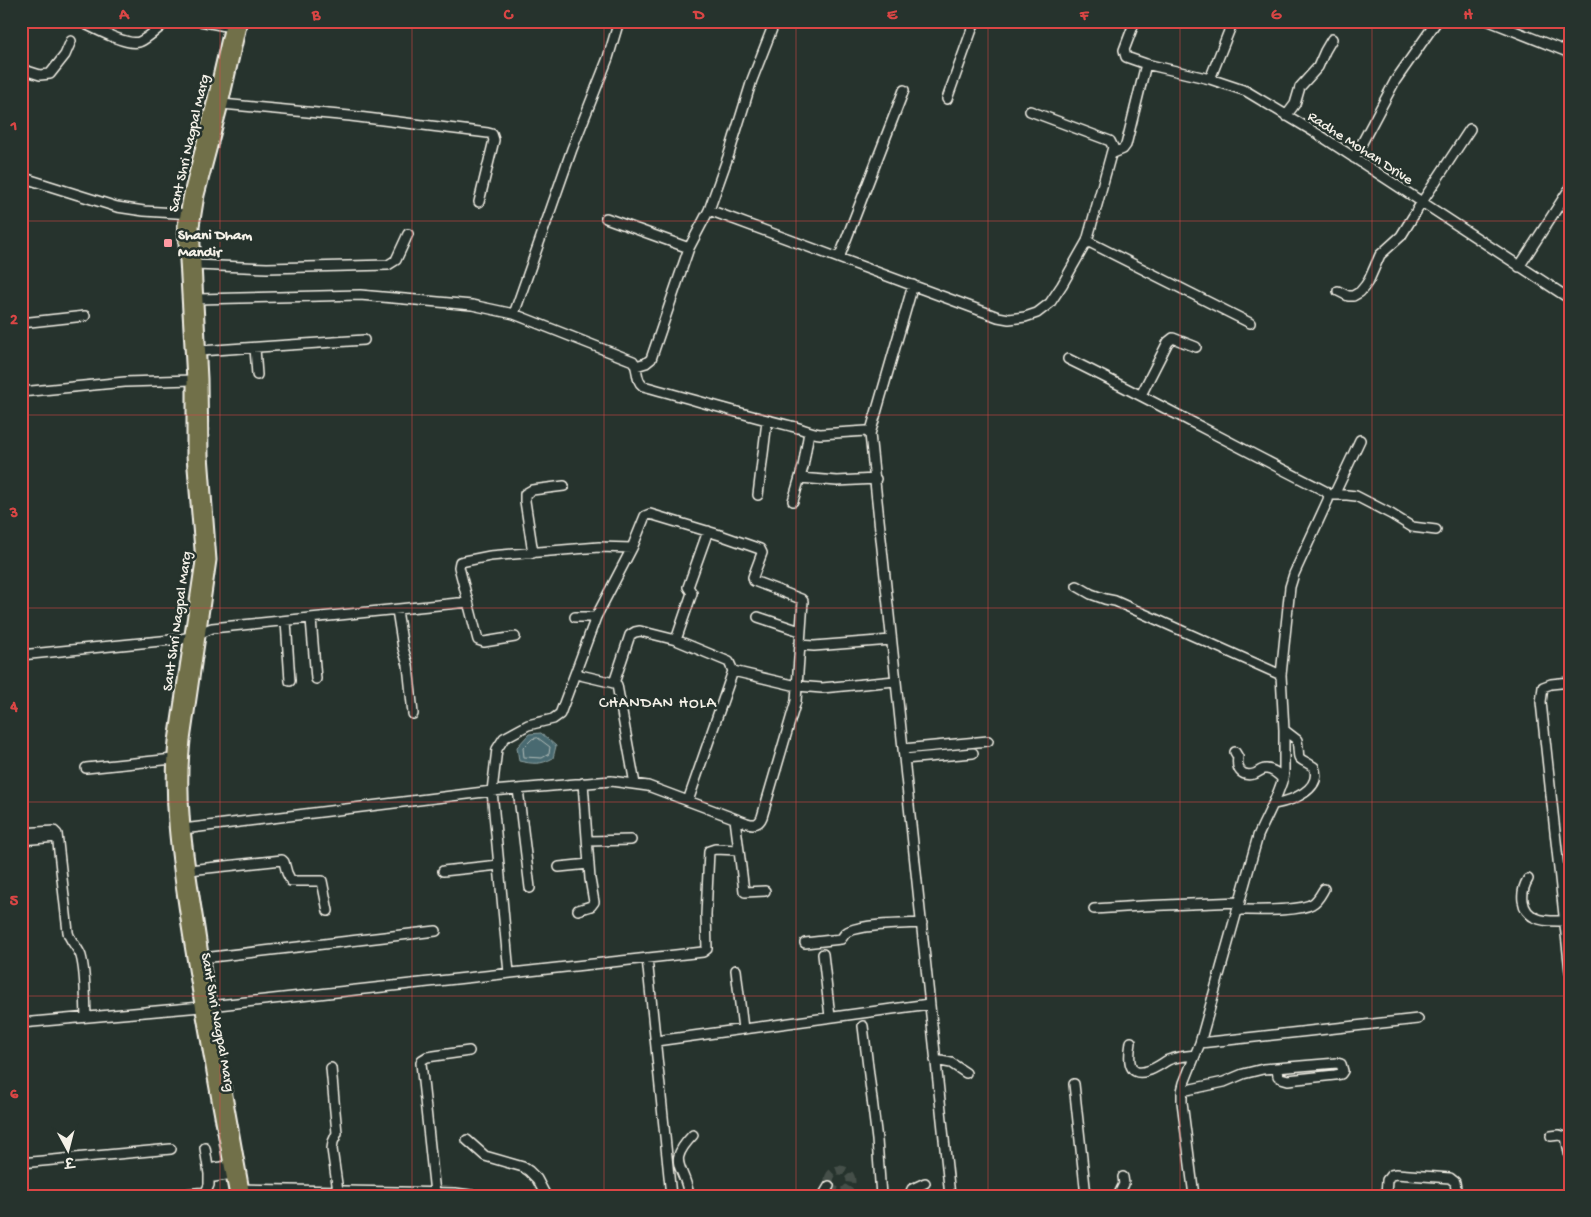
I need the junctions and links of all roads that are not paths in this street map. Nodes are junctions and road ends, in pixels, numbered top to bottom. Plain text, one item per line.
1 (80, 21) edge
2 (167, 21) edge
3 (200, 21) edge
4 (620, 21) edge
5 (775, 21) edge
6 (975, 21) edge
7 (1135, 21) edge
8 (1233, 21) edge
9 (1437, 21) edge
10 (1489, 21) edge
11 (235, 23) edge
12 (1332, 39) dead end
13 (71, 40) dead end
14 (1570, 53) edge
15 (1146, 64) junction
16 (21, 70) edge
17 (1210, 79) junction
18 (904, 90) dead end
19 (947, 99) dead end
20 (222, 104) junction
21 (1030, 110) dead end
22 (1286, 116) junction
23 (1470, 129) dead end
24 (1111, 154) junction
25 (1354, 158) junction
26 (21, 177) edge
27 (1570, 188) edge
28 (479, 202) dead end
29 (1422, 202) junction
30 (709, 210) junction
31 (190, 214) junction
32 (606, 218) dead end
33 (408, 234) dead end
34 (1087, 241) junction
35 (689, 248) junction
36 (839, 258) junction
37 (195, 265) junction
38 (1519, 267) junction
39 (913, 285) junction
40 (1338, 290) dead end
41 (1569, 298) edge
42 (197, 299) junction
43 (514, 314) junction
44 (85, 316) dead end
45 (21, 323) edge
46 (1250, 324) dead end
47 (364, 340) dead end
48 (1196, 346) dead end
49 (255, 348) junction
50 (200, 351) junction
51 (1068, 359) dead end
52 (636, 366) junction
53 (257, 375) dead end
54 (193, 380) junction
55 (21, 392) edge
56 (1141, 395) junction
57 (768, 421) junction
58 (809, 432) junction
59 (870, 434) junction
60 (1360, 440) dead end
61 (800, 478) junction
62 (876, 479) junction
63 (564, 486) dead end
64 (1331, 495) junction
65 (758, 496) dead end
66 (793, 501) dead end
67 (1436, 530) dead end
68 (708, 531) junction
69 (632, 548) junction
70 (533, 553) junction
71 (1077, 586) dead end
72 (468, 602) junction
73 (397, 610) junction
74 (575, 617) dead end
75 (596, 617) junction
76 (758, 617) dead end
77 (311, 619) junction
78 (286, 621) junction
79 (800, 631) junction
80 (196, 634) junction
81 (515, 636) dead end
82 (676, 640) junction
83 (891, 640) junction
84 (799, 645) junction
85 (21, 654) edge
86 (576, 671) junction
87 (733, 671) junction
88 (1281, 675) junction
89 (316, 679) dead end
90 (290, 680) dead end
91 (895, 681) junction
92 (1570, 682) edge
93 (614, 683) junction
94 (796, 686) junction
95 (412, 714) dead end
96 (1284, 730) junction
97 (988, 741) dead end
98 (902, 749) junction
99 (1235, 752) dead end
100 (973, 753) dead end
101 (173, 759) junction
102 (904, 759) junction
103 (86, 768) dead end
104 (1283, 779) junction
105 (583, 783) junction
106 (636, 784) junction
107 (518, 789) junction
108 (492, 791) junction
109 (688, 801) junction
110 (1274, 804) junction
111 (736, 819) junction
112 (183, 828) junction
113 (21, 833) edge
114 (57, 837) junction
115 (21, 840) edge
116 (631, 840) dead end
117 (588, 842) junction
118 (739, 850) junction
119 (589, 864) junction
120 (499, 865) junction
121 (560, 867) dead end
122 (189, 870) junction
123 (444, 871) dead end
124 (1528, 879) dead end
125 (530, 888) dead end
126 (1324, 889) dead end
127 (765, 891) dead end
128 (1239, 906) junction
129 (1094, 909) dead end
130 (578, 910) dead end
131 (328, 911) dead end
132 (21, 918) edge
133 (1565, 921) junction
134 (922, 923) junction
135 (436, 931) dead end
136 (21, 940) edge
137 (805, 943) dead end
138 (823, 954) dead end
139 (203, 958) junction
140 (646, 958) junction
141 (736, 970) dead end
142 (1570, 971) edge
143 (509, 973) junction
144 (930, 1004) junction
145 (205, 1007) junction
146 (86, 1017) junction
147 (830, 1018) junction
148 (1418, 1019) dead end
149 (21, 1023) edge
150 (863, 1026) dead end
151 (743, 1029) junction
152 (656, 1041) junction
153 (1131, 1042) dead end
154 (1200, 1044) junction
155 (469, 1051) dead end
156 (1195, 1055) junction
157 (935, 1060) junction
158 (331, 1068) dead end
159 (1277, 1069) junction
160 (966, 1073) dead end
161 (1074, 1084) dead end
162 (1182, 1091) junction
163 (693, 1135) dead end
164 (1551, 1136) dead end
165 (467, 1140) dead end
166 (205, 1148) dead end
167 (171, 1149) dead end
168 (1570, 1158) edge
169 (21, 1164) edge
170 (231, 1170) junction
171 (210, 1174) junction
172 (1123, 1177) dead end
173 (925, 1183) dead end
174 (829, 1186) dead end
175 (338, 1191) junction
176 (239, 1192) edge
177 (435, 1193) junction
178 (166, 1196) edge
179 (478, 1196) edge
180 (546, 1196) edge
181 (671, 1196) edge
182 (689, 1196) edge
183 (823, 1196) edge
184 (881, 1196) edge
185 (909, 1196) edge
186 (950, 1196) edge
187 (1086, 1196) edge
188 (1118, 1196) edge
189 (1194, 1196) edge
190 (1386, 1196) edge
191 (1457, 1196) edge

1 - 2 street
3 - 11 street
4 - 43 street
5 - 30 street
6 - 19 street
7 - 15 street, Radhe Mohan Drive
8 - 17 street
9 - 25 street
10 - 14 street
11 - 20 main road, Sant Shri Nagpal Marg
11 - 31 main road, Sant Shri Nagpal Marg
12 - 22 street
13 - 16 street
15 - 17 street, Radhe Mohan Drive
15 - 24 street
17 - 22 street, Radhe Mohan Drive
18 - 36 street
20 - 28 street
20 - 31 main road, Sant Shri Nagpal Marg
21 - 24 street
22 - 25 street, Radhe Mohan Drive
23 - 29 street
24 - 34 street
25 - 29 street, Radhe Mohan Drive
26 - 31 street
27 - 38 street
29 - 38 street, Radhe Mohan Drive
29 - 40 street
30 - 35 street
30 - 36 street
31 - 37 main road, Sant Shri Nagpal Marg
31 - 54 main road, Sant Shri Nagpal Marg
32 - 35 street
33 - 37 street
34 - 39 street
34 - 46 street
35 - 52 street
36 - 39 street
37 - 42 main road, Sant Shri Nagpal Marg
38 - 41 street, Radhe Mohan Drive
39 - 59 street
42 - 43 street
42 - 50 main road, Sant Shri Nagpal Marg
43 - 52 street
44 - 45 street
47 - 49 street
48 - 56 street
49 - 50 street
49 - 53 street
50 - 80 main road, Sant Shri Nagpal Marg
51 - 56 street
52 - 57 street
54 - 55 street
54 - 80 main road, Sant Shri Nagpal Marg
56 - 64 street
57 - 58 street
57 - 65 street
58 - 59 street
58 - 61 street
59 - 62 street
60 - 64 street
61 - 62 street
61 - 66 street
62 - 83 street
63 - 70 street
64 - 67 street
64 - 88 street
68 - 69 street
68 - 79 street
68 - 82 street
69 - 70 street
69 - 75 street
70 - 72 street
71 - 88 street
72 - 73 street
72 - 81 street
73 - 77 street
73 - 95 street
74 - 75 street
75 - 86 street
76 - 79 street
77 - 78 street
77 - 89 street
78 - 80 street
78 - 90 street
79 - 84 street
80 - 85 street
80 - 101 main road, Sant Shri Nagpal Marg
80 - 112 main road, Sant Shri Nagpal Marg
82 - 87 street
82 - 93 street
83 - 84 street
83 - 91 street
84 - 94 street
86 - 93 street
86 - 108 street
87 - 94 street
87 - 109 street
88 - 96 street
91 - 94 street
91 - 98 street
92 - 133 street
93 - 106 street
94 - 111 street
96 - 104 street
96 - 110 street
97 - 98 street
98 - 102 street
99 - 104 street
100 - 102 street
101 - 103 street
101 - 145 main road, Sant Shri Nagpal Marg
102 - 134 street
104 - 110 street
105 - 106 street
105 - 107 street
105 - 117 street
106 - 109 street
107 - 108 street
107 - 125 street
108 - 112 street
108 - 120 street
109 - 111 street
110 - 128 street
111 - 118 street
112 - 122 main road, Sant Shri Nagpal Marg
113 - 114 street
114 - 115 street
114 - 146 street
116 - 117 street
117 - 119 street
118 - 127 street
118 - 140 street
119 - 121 street
119 - 130 street
120 - 123 street
120 - 143 street
122 - 131 street
122 - 139 main road, Sant Shri Nagpal Marg
124 - 133 street
126 - 128 street
128 - 129 street
128 - 154 street
132 - 136 street
133 - 142 street
134 - 137 street
134 - 144 street
135 - 139 street
138 - 147 street
139 - 145 main road, Sant Shri Nagpal Marg
140 - 143 street
140 - 152 street
141 - 151 street
143 - 145 street
144 - 147 street
144 - 157 street
145 - 146 street
145 - 170 main road, Sant Shri Nagpal Marg
145 - 176 main road, Sant Shri Nagpal Marg
146 - 149 street
147 - 151 street
148 - 154 street
150 - 184 street
151 - 152 street
152 - 181 street
153 - 156 street
154 - 156 street
155 - 177 street
156 - 162 street
157 - 160 street
157 - 186 street
158 - 175 street
159 - 159 street
159 - 162 street
161 - 187 street
162 - 189 street
163 - 182 street
164 - 168 street
165 - 180 street
166 - 171 street
167 - 169 street
170 - 171 street
170 - 176 main road, Sant Shri Nagpal Marg
171 - 178 street
172 - 188 street
173 - 185 street
174 - 183 street
175 - 176 street
175 - 177 street
177 - 179 street
190 - 191 street

